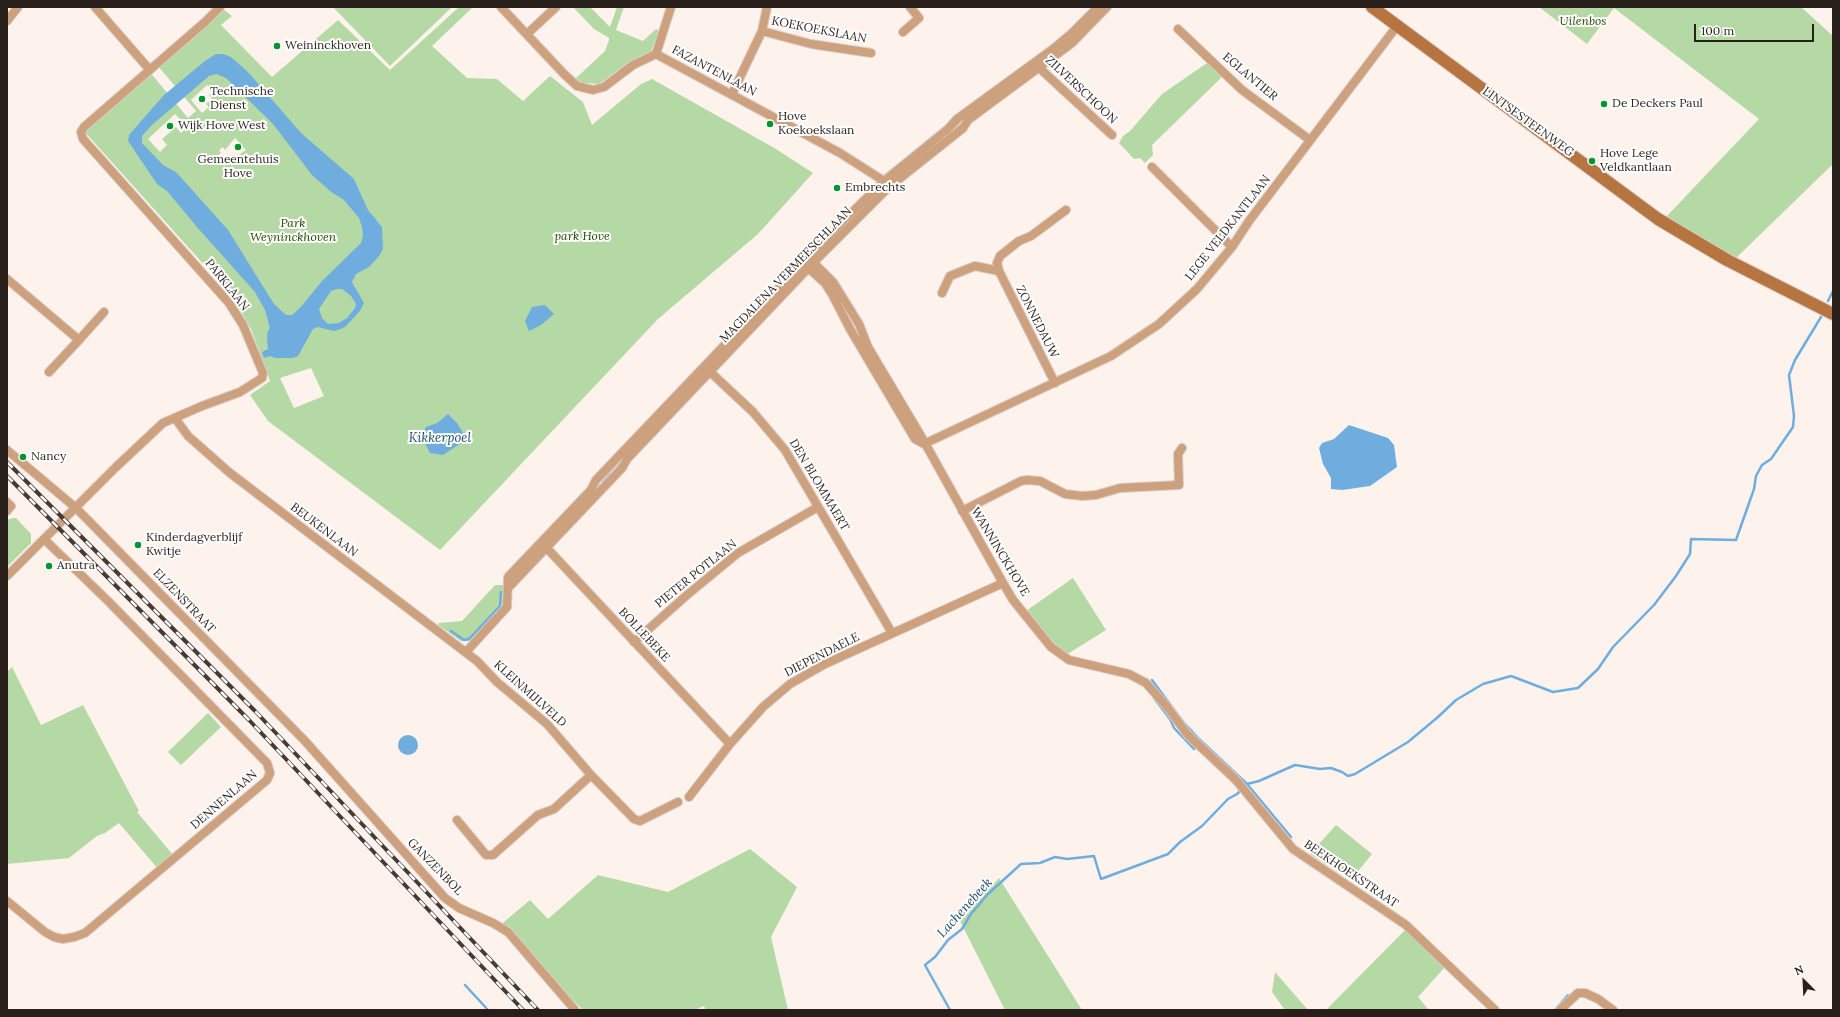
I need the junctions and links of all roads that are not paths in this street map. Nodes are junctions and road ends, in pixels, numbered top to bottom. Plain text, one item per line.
1 (18, 7) edge
2 (95, 7) edge
3 (220, 7) edge
4 (501, 7) edge
5 (556, 7) edge
6 (671, 7) edge
7 (767, 7) edge
8 (910, 7) edge
9 (1098, 7) edge
10 (1107, 7) edge
11 (1372, 7) edge
12 (7, 21) edge
13 (1397, 26) junction
14 (1178, 29) dead end
15 (762, 31) junction
16 (903, 32) dead end
17 (526, 34) junction
18 (871, 53) dead end
19 (656, 54) junction
20 (1036, 65) junction
21 (149, 69) junction
22 (732, 94) junction
23 (1112, 135) dead end
24 (1310, 140) junction
25 (1152, 167) dead end
26 (886, 184) junction
27 (1066, 210) dead end
28 (1232, 247) junction
29 (808, 263) junction
30 (998, 271) junction
31 (7, 278) edge
32 (942, 294) dead end
33 (104, 312) dead end
34 (1833, 314) edge
35 (78, 340) junction
36 (707, 369) junction
37 (49, 372) dead end
38 (1055, 383) junction
39 (174, 418) junction
40 (924, 444) junction
41 (1182, 448) dead end
42 (7, 450) edge
43 (818, 506) junction
44 (76, 508) junction
45 (962, 511) junction
46 (44, 539) junction
47 (544, 545) junction
48 (7, 576) edge
49 (1003, 583) junction
50 (892, 633) junction
51 (634, 642) junction
52 (466, 652) junction
53 (1069, 660) joint
54 (305, 741) joint
55 (730, 744) junction
56 (591, 775) junction
57 (689, 797) dead end
58 (678, 802) dead end
59 (457, 820) dead end
60 (7, 901) edge
61 (576, 1010) edge
62 (1495, 1010) edge
63 (1560, 1010) edge
64 (1613, 1010) edge

1 - 12 street
2 - 21 street
3 - 21 street
4 - 17 street, FAZANTENLAAN
5 - 17 street
6 - 19 street
7 - 15 street
8 - 16 street
9 - 20 street, MAGDALENA VERMEESCHLAAN
10 - 20 street, MAGDALENA VERMEESCHLAAN
11 - 13 street, LINTSESTEENWEG
13 - 24 street, LEGE VELDKANTLAAN
13 - 34 street, LINTSESTEENWEG
14 - 24 street, EGLANTIER
15 - 18 street, KOEKOEKSLAAN
15 - 22 street
17 - 19 street, FAZANTENLAAN
19 - 22 street, FAZANTENLAAN
20 - 23 street, ZILVERSCHOON
20 - 26 street, MAGDALENA VERMEESCHLAAN
21 - 39 street, PARKLAAN
22 - 26 street, FAZANTENLAAN
24 - 28 street, LEGE VELDKANTLAAN
25 - 28 street
26 - 29 street, MAGDALENA VERMEESCHLAAN
27 - 30 street
28 - 38 street, LEGE VELDKANTLAAN
29 - 36 street, MAGDALENA VERMEESCHLAAN
29 - 40 street, WANNINCKHOVE
30 - 32 street
30 - 38 street, ZONNEDAUW
31 - 35 street
33 - 35 street
35 - 37 street
36 - 43 street, DEN BLOMMAERT
36 - 47 street, MAGDALENA VERMEESCHLAAN
38 - 40 street, LEGE VELDKANTLAAN
39 - 44 street, PARKLAAN
39 - 52 street, BEUKENLAAN
40 - 45 street, WANNINCKHOVE
41 - 45 street
42 - 44 street, ELZENSTRAAT
43 - 50 street, DEN BLOMMAERT
43 - 51 street, PIETER POTLAAN
44 - 46 street
44 - 54 street, ELZENSTRAAT
45 - 49 street, WANNINCKHOVE
46 - 48 street
46 - 60 street, DENNENLAAN
47 - 51 street, BOLLEBEKE
47 - 52 street, MAGDALENA VERMEESCHLAAN
49 - 50 street, DIEPENDAELE
49 - 53 street, WANNINCKHOVE
50 - 55 street, DIEPENDAELE
51 - 55 street, BOLLEBEKE
52 - 56 street, KLEINMIJLVELD
53 - 62 street, BEEKHOEKSTRAAT
54 - 61 street, GANZENBOL
55 - 57 street, DIEPENDAELE
56 - 58 street, KLEINMIJLVELD
56 - 59 street
63 - 64 street

